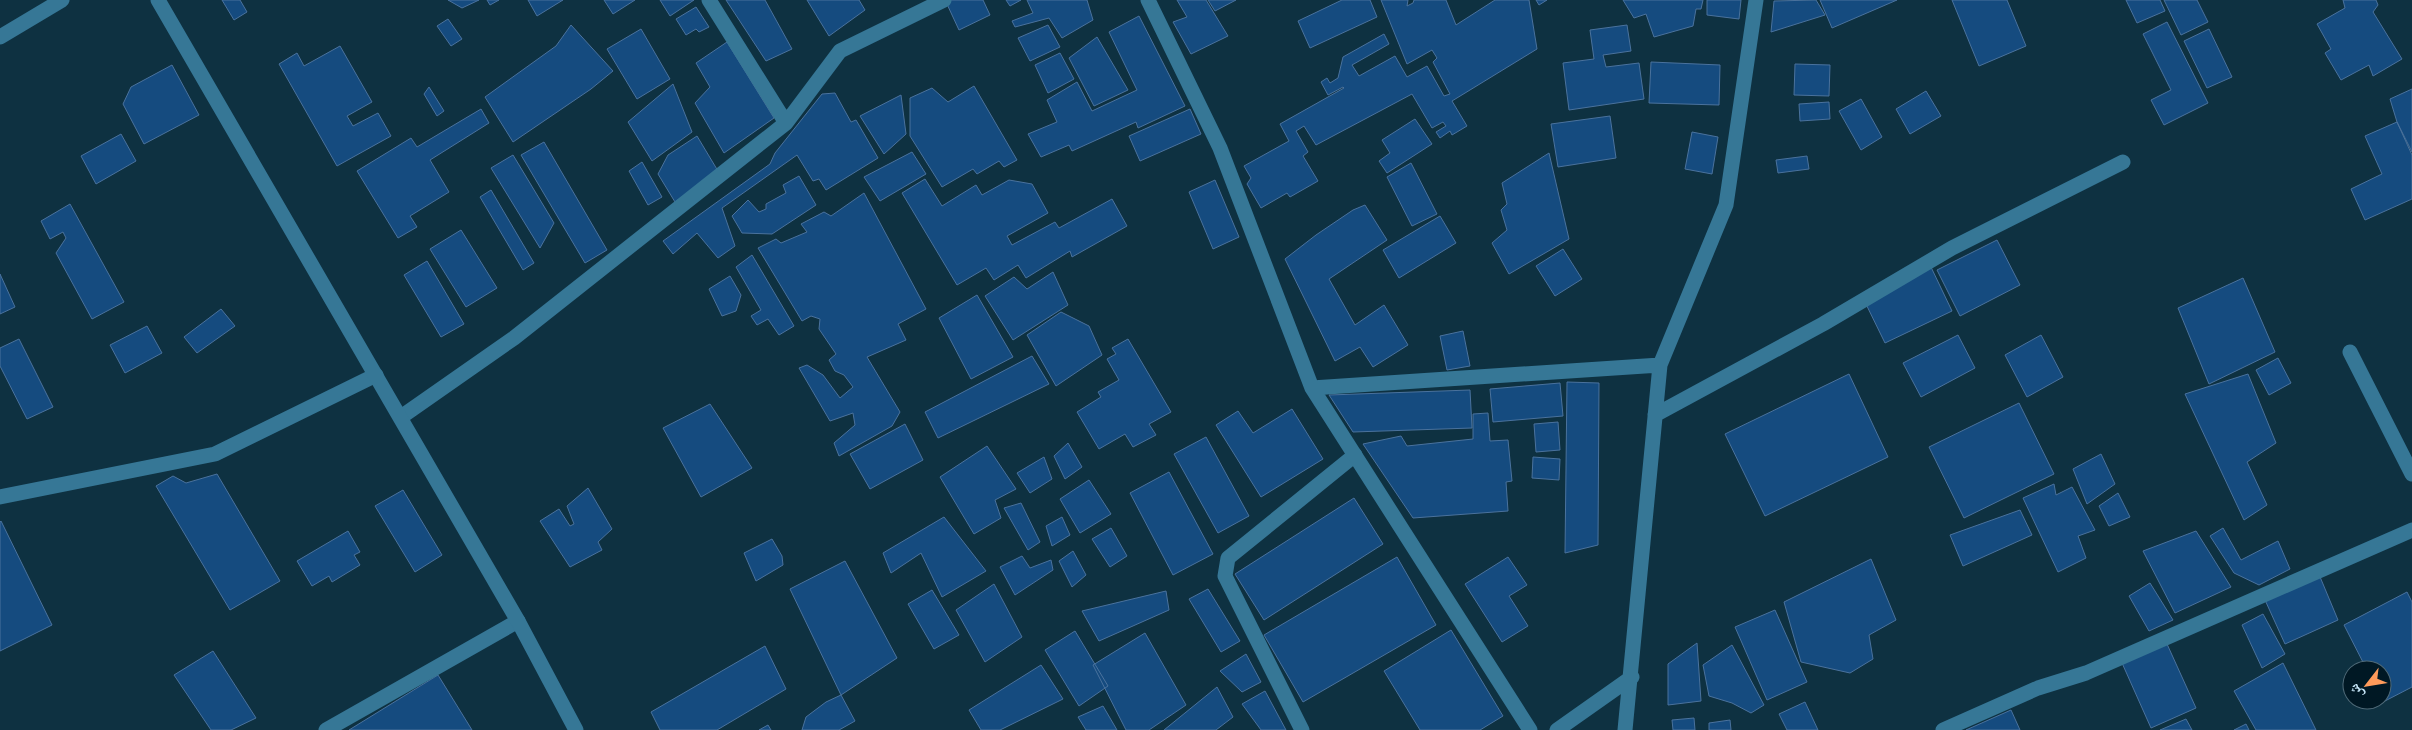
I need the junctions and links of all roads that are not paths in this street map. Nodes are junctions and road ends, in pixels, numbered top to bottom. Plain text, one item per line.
1 (62, 0) edge
2 (158, 0) edge
3 (709, 0) edge
4 (944, 0) edge
5 (1148, 0) edge
6 (1756, 0) edge
7 (0, 37) edge
8 (786, 123) junction
9 (2123, 162) dead end
10 (2350, 352) dead end
11 (1660, 365) junction
12 (376, 375) junction
13 (1312, 388) junction
14 (1655, 415) junction
15 (401, 417) junction
16 (1355, 455) junction
17 (2412, 474) edge
18 (0, 497) edge
19 (2412, 530) edge
20 (518, 621) junction
21 (1632, 677) junction
22 (326, 730) edge
23 (576, 730) edge
24 (1302, 730) edge
25 (1530, 730) edge
26 (1557, 730) edge
27 (1625, 730) edge
28 (1944, 730) edge

1 - 7 street
2 - 12 street
3 - 8 street
4 - 8 street
5 - 13 street
6 - 11 street
8 - 15 street
9 - 14 street
10 - 17 street
11 - 13 street
11 - 14 street
12 - 15 street
12 - 18 street
13 - 16 street
14 - 21 street
15 - 20 street
16 - 24 street
16 - 25 street
19 - 28 street
20 - 22 street
20 - 23 street
21 - 26 street
21 - 27 street

